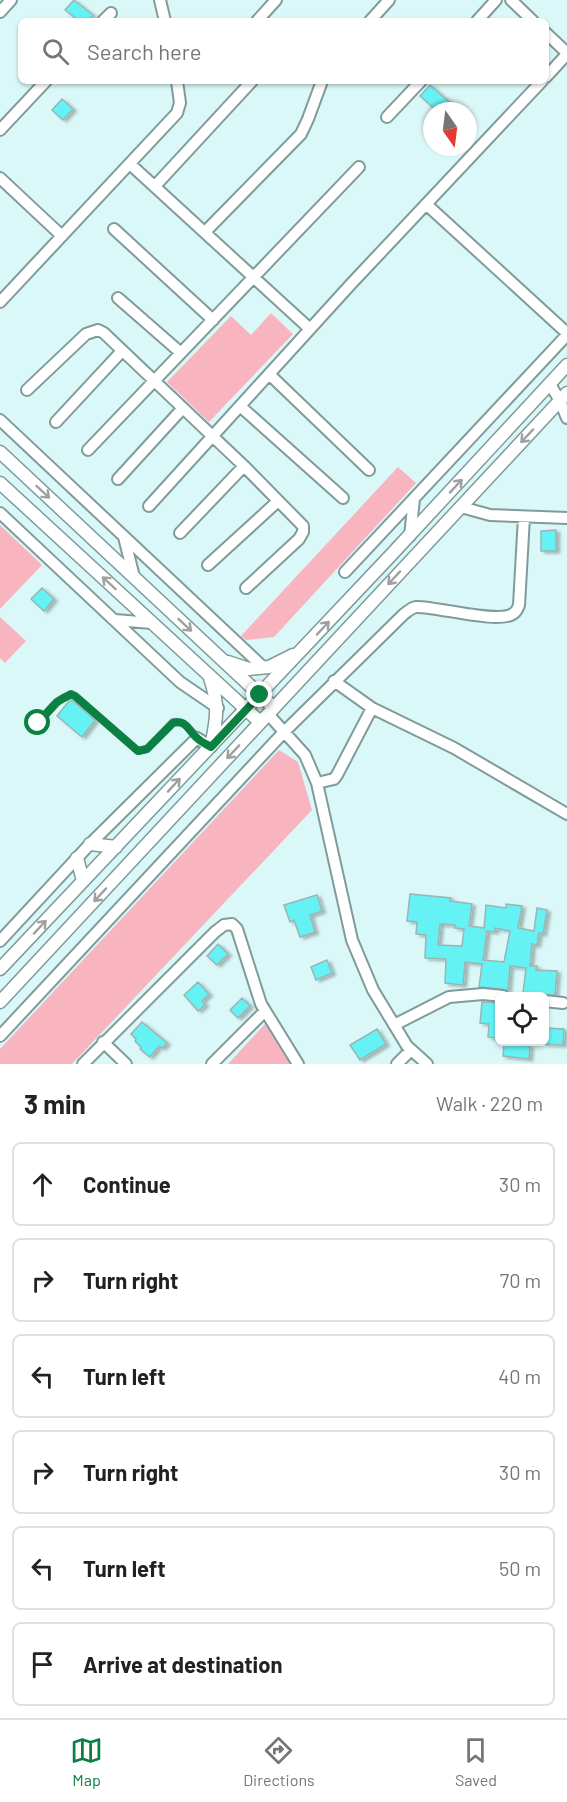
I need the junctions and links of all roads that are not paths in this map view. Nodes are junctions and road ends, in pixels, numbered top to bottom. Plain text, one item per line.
1 (11, 0) edge
2 (160, 0) edge
3 (276, 0) edge
4 (389, 0) edge
5 (496, 0) edge
6 (511, 0) edge
7 (0, 12) edge
8 (164, 18) edge
9 (260, 18) edge
10 (373, 18) edge
11 (480, 18) edge
12 (530, 18) edge
13 (549, 36) edge
14 (567, 53) edge
15 (549, 74) edge
16 (43, 84) edge
17 (177, 84) edge
18 (249, 84) edge
19 (321, 84) edge
20 (418, 84) edge
21 (539, 84) edge
22 (387, 117) dead end
23 (0, 130) edge
24 (130, 164) junction
25 (359, 167) dead end
26 (0, 178) edge
27 (155, 186) junction
28 (426, 204) junction
29 (114, 229) dead end
30 (205, 232) junction
31 (62, 236) junction
32 (254, 277) junction
33 (118, 298) dead end
34 (0, 302) edge
35 (213, 320) junction
36 (310, 329) junction
37 (567, 334) edge
38 (122, 351) junction
39 (181, 353) junction
40 (567, 365) edge
41 (269, 374) junction
42 (154, 381) junction
43 (550, 384) junction
44 (27, 390) dead end
45 (563, 397) edge
46 (240, 406) junction
47 (183, 408) junction
48 (567, 418) edge
49 (0, 420) edge
50 (56, 422) dead end
51 (212, 437) junction
52 (88, 450) dead end
53 (0, 452) edge
54 (244, 466) junction
55 (369, 470) dead end
56 (118, 479) dead end
57 (0, 483) edge
58 (343, 498) dead end
59 (414, 499) junction
60 (277, 502) junction
61 (149, 506) dead end
62 (461, 507) junction
63 (0, 513) edge
64 (524, 517) junction
65 (567, 518) edge
66 (180, 533) dead end
67 (410, 536) junction
68 (124, 537) junction
69 (208, 566) dead end
70 (345, 572) dead end
71 (134, 577) junction
72 (246, 588) dead end
73 (115, 620) junction
74 (152, 623) junction
75 (299, 653) junction
76 (224, 661) junction
77 (263, 667) junction
78 (209, 675) junction
79 (334, 681) junction
80 (260, 695) junction
81 (218, 708) junction
82 (372, 708) junction
83 (246, 709) junction
84 (267, 715) junction
85 (38, 723) dead end
86 (284, 732) junction
87 (197, 738) junction
88 (211, 747) junction
89 (317, 783) junction
90 (567, 814) edge
91 (90, 844) junction
92 (116, 847) junction
93 (76, 858) junction
94 (85, 879) junction
95 (0, 941) edge
96 (0, 969) edge
97 (495, 995) edge
98 (0, 1002) edge
99 (549, 1002) edge
100 (563, 1003) dead end
101 (265, 1011) junction
102 (394, 1025) junction
103 (0, 1036) edge
104 (104, 1042) junction
105 (411, 1050) junction
106 (83, 1064) edge
107 (126, 1064) edge
108 (212, 1064) edge
109 (298, 1064) edge
110 (397, 1064) edge
111 (427, 1064) edge

1 - 7 street
2 - 8 street
3 - 9 street
4 - 10 street
5 - 11 street
6 - 12 street
13 - 14 street
14 - 15 street
16 - 23 street
17 - 24 street
18 - 27 street
19 - 30 street
20 - 22 street
21 - 28 street
24 - 27 street
24 - 31 street
25 - 32 street
26 - 31 street
27 - 30 street
28 - 36 street
28 - 37 street
29 - 35 street
30 - 32 street
31 - 34 street
32 - 35 street
32 - 36 street
33 - 39 street
35 - 39 street
36 - 41 street
37 - 59 street
38 - 42 street
38 - 44 street
38 - 50 street
39 - 42 street
40 - 43 street
41 - 46 street
41 - 55 street
42 - 47 street
42 - 52 street
43 - 45 street
67 -> 43 street
45 - 48 street
45 -> 62 street
46 - 51 street
46 - 58 street
47 - 51 street
47 - 56 street
49 - 68 street
51 - 54 street
51 - 61 street
53 -> 71 street
54 - 60 street
54 - 66 street
74 -> 57 street
59 - 67 street
59 - 70 street
60 - 69 street
60 - 72 street
62 - 64 street
62 -> 84 street
63 - 73 street
64 - 65 street
64 - 79 street
75 -> 67 street
68 - 71 street
68 - 77 street
71 -> 76 street
73 - 74 street
73 - 81 street
74 - 78 street
75 - 77 street
75 - 80 street
76 - 77 street
76 - 80 street
78 - 81 street
78 - 83 street
79 - 82 street
79 - 86 street
80 - 83 street
80 - 84 street
81 - 88 street
82 - 89 street
82 - 90 street
83 - 84 street
83 - 88 street
84 - 86 street
84 -> 98 street
85 - 87 lane
86 - 89 street
86 - 103 street
87 - 88 street
87 - 91 street
92 -> 88 street
89 - 102 street
91 - 92 street
91 - 93 street
92 - 94 street
93 - 94 street
93 - 95 street
96 -> 94 street
97 - 102 street
99 - 100 street
101 - 104 street
101 - 108 street
101 - 109 street
102 - 105 street
104 - 106 street
104 - 107 street
105 - 110 street
105 - 111 street

